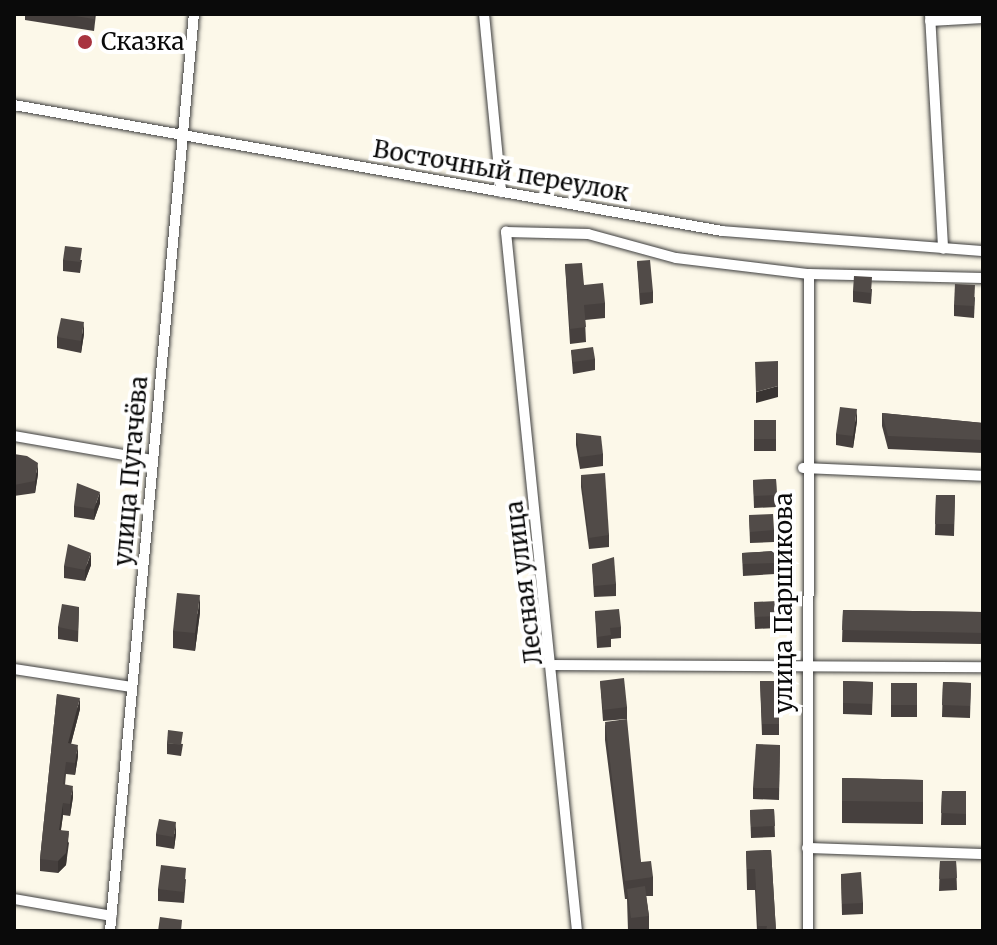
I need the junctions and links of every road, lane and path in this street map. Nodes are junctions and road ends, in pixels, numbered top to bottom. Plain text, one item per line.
1 (194, 14) edge
2 (484, 14) edge
3 (930, 17) edge
4 (983, 18) edge
5 (14, 105) edge
6 (181, 132) junction
7 (501, 192) junction
8 (506, 232) joint
9 (943, 249) junction
10 (983, 251) edge
11 (809, 274) junction
12 (983, 278) edge
13 (14, 436) edge
14 (153, 460) junction
15 (803, 468) junction
16 (983, 476) edge
17 (555, 665) junction
18 (804, 665) junction
19 (983, 667) edge
20 (14, 669) edge
21 (132, 687) junction
22 (807, 848) junction
23 (983, 854) edge
24 (14, 899) edge
25 (112, 916) junction
26 (110, 931) edge
27 (577, 931) edge
28 (808, 931) edge

1 - 6 street, улица Пугачёва
2 - 7 street
3 - 4 street
3 - 9 street
5 - 6 street, Восточный переулок
6 - 7 street, Восточный переулок
6 - 14 street, улица Пугачёва
7 - 9 street, Восточный переулок
8 - 11 street, Восточный переулок
8 - 17 street, Лесная улица
9 - 10 street, Восточный переулок
11 - 12 street, Восточный переулок
11 - 15 street, улица Паршикова
13 - 14 street
14 - 21 street, улица Пугачёва
15 - 16 street
15 - 18 street, улица Паршикова
17 - 18 street
17 - 27 street, Лесная улица
18 - 19 street
18 - 22 street, улица Паршикова
20 - 21 street
21 - 25 street, улица Пугачёва
22 - 23 street
22 - 28 street, улица Паршикова
24 - 25 street
25 - 26 street, улица Пугачёва

